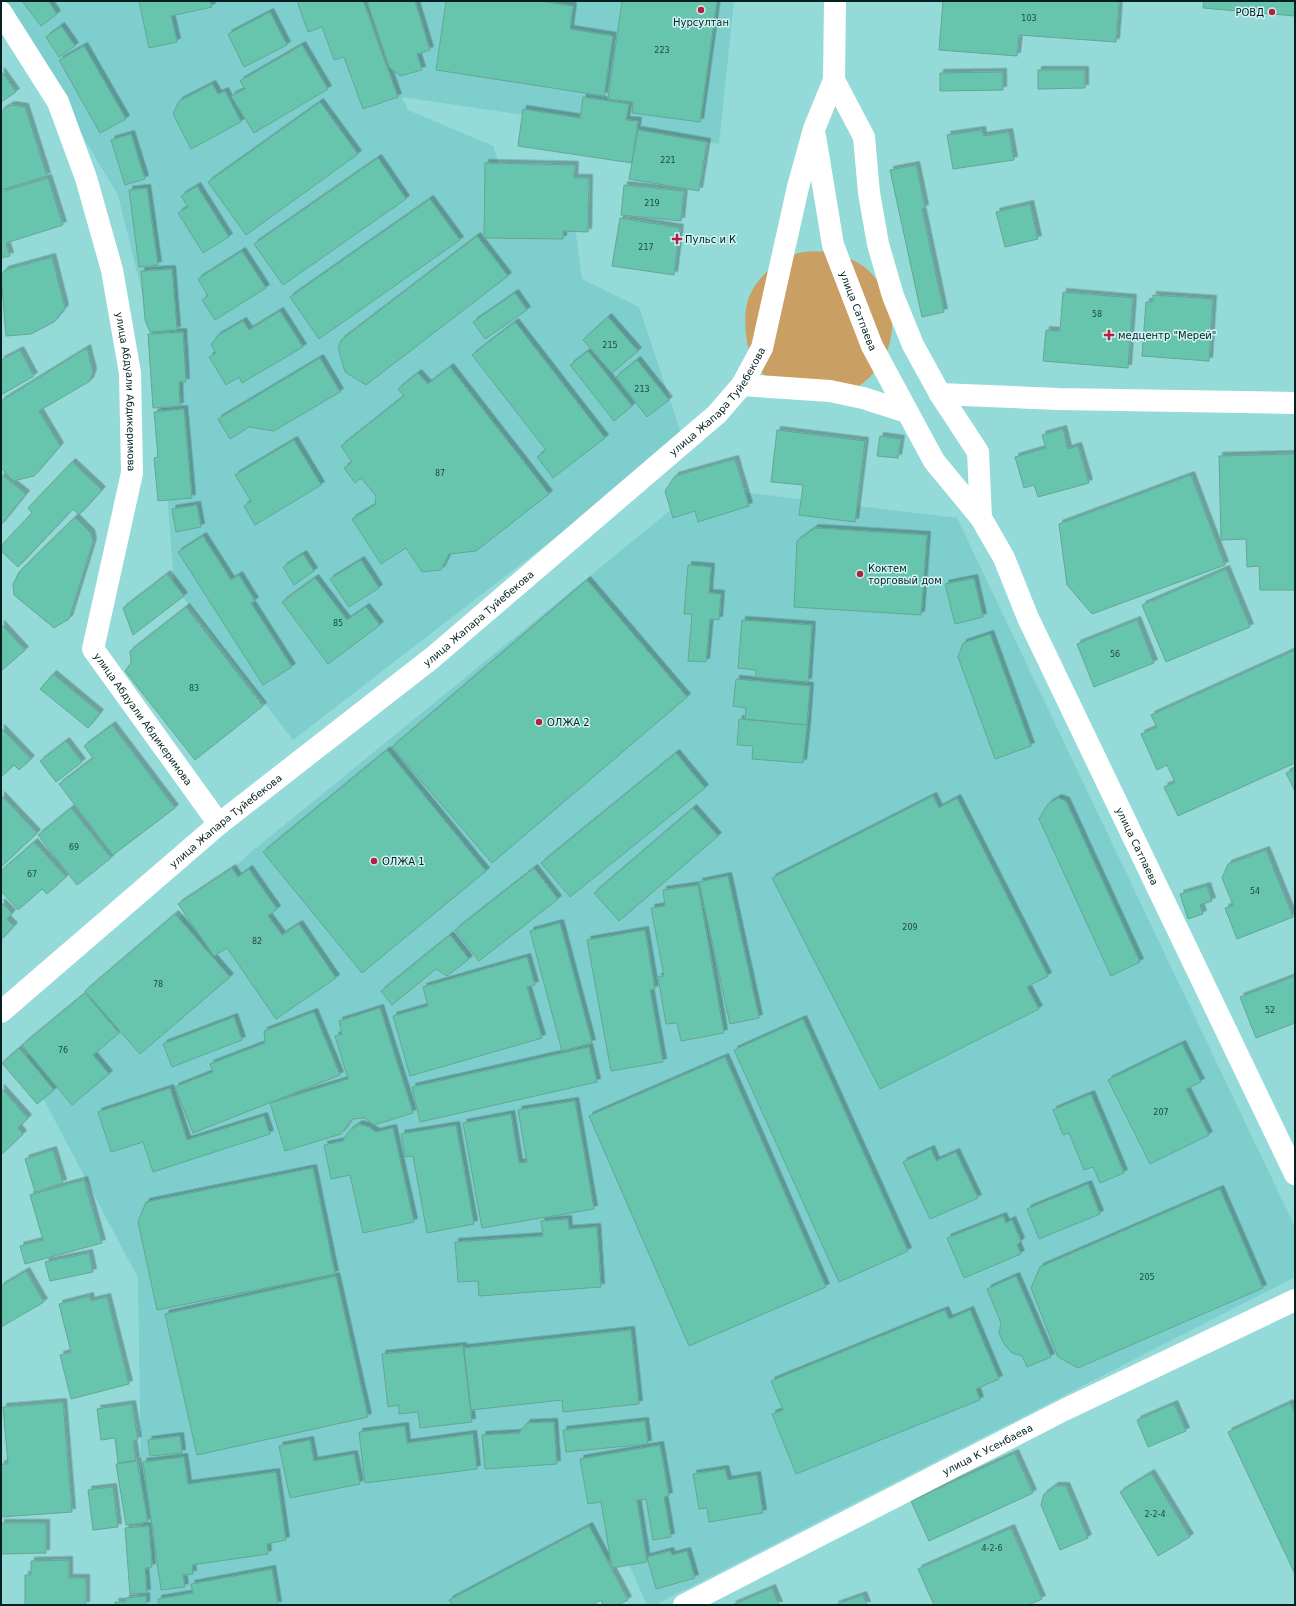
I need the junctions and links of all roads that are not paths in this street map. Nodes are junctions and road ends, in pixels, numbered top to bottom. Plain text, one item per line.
1 (835, 1) edge
2 (1, 12) edge
3 (834, 80) junction
4 (814, 129) junction
5 (742, 385) junction
6 (940, 394) junction
7 (1295, 402) edge
8 (907, 412) junction
9 (981, 518) junction
10 (219, 824) junction
11 (1, 1012) edge
12 (1295, 1174) edge
13 (1295, 1300) edge
14 (684, 1605) edge

1 - 3 street, улица Сатпаева
2 - 10 street, улица Абдуали Абдикеримова
3 - 4 street, улица Сатпаева
3 - 6 street, улица Сатпаева
4 - 5 street, улица Жапара Туйебекова
4 - 8 street, улица Сатпаева
5 - 8 street
5 - 10 street, улица Жапара Туйебекова
6 - 7 street
6 - 9 street, улица Сатпаева
8 - 9 street, улица Сатпаева
9 - 12 street, улица Сатпаева
10 - 11 street, улица Жапара Туйебекова
13 - 14 street, улица К Усенбаева

